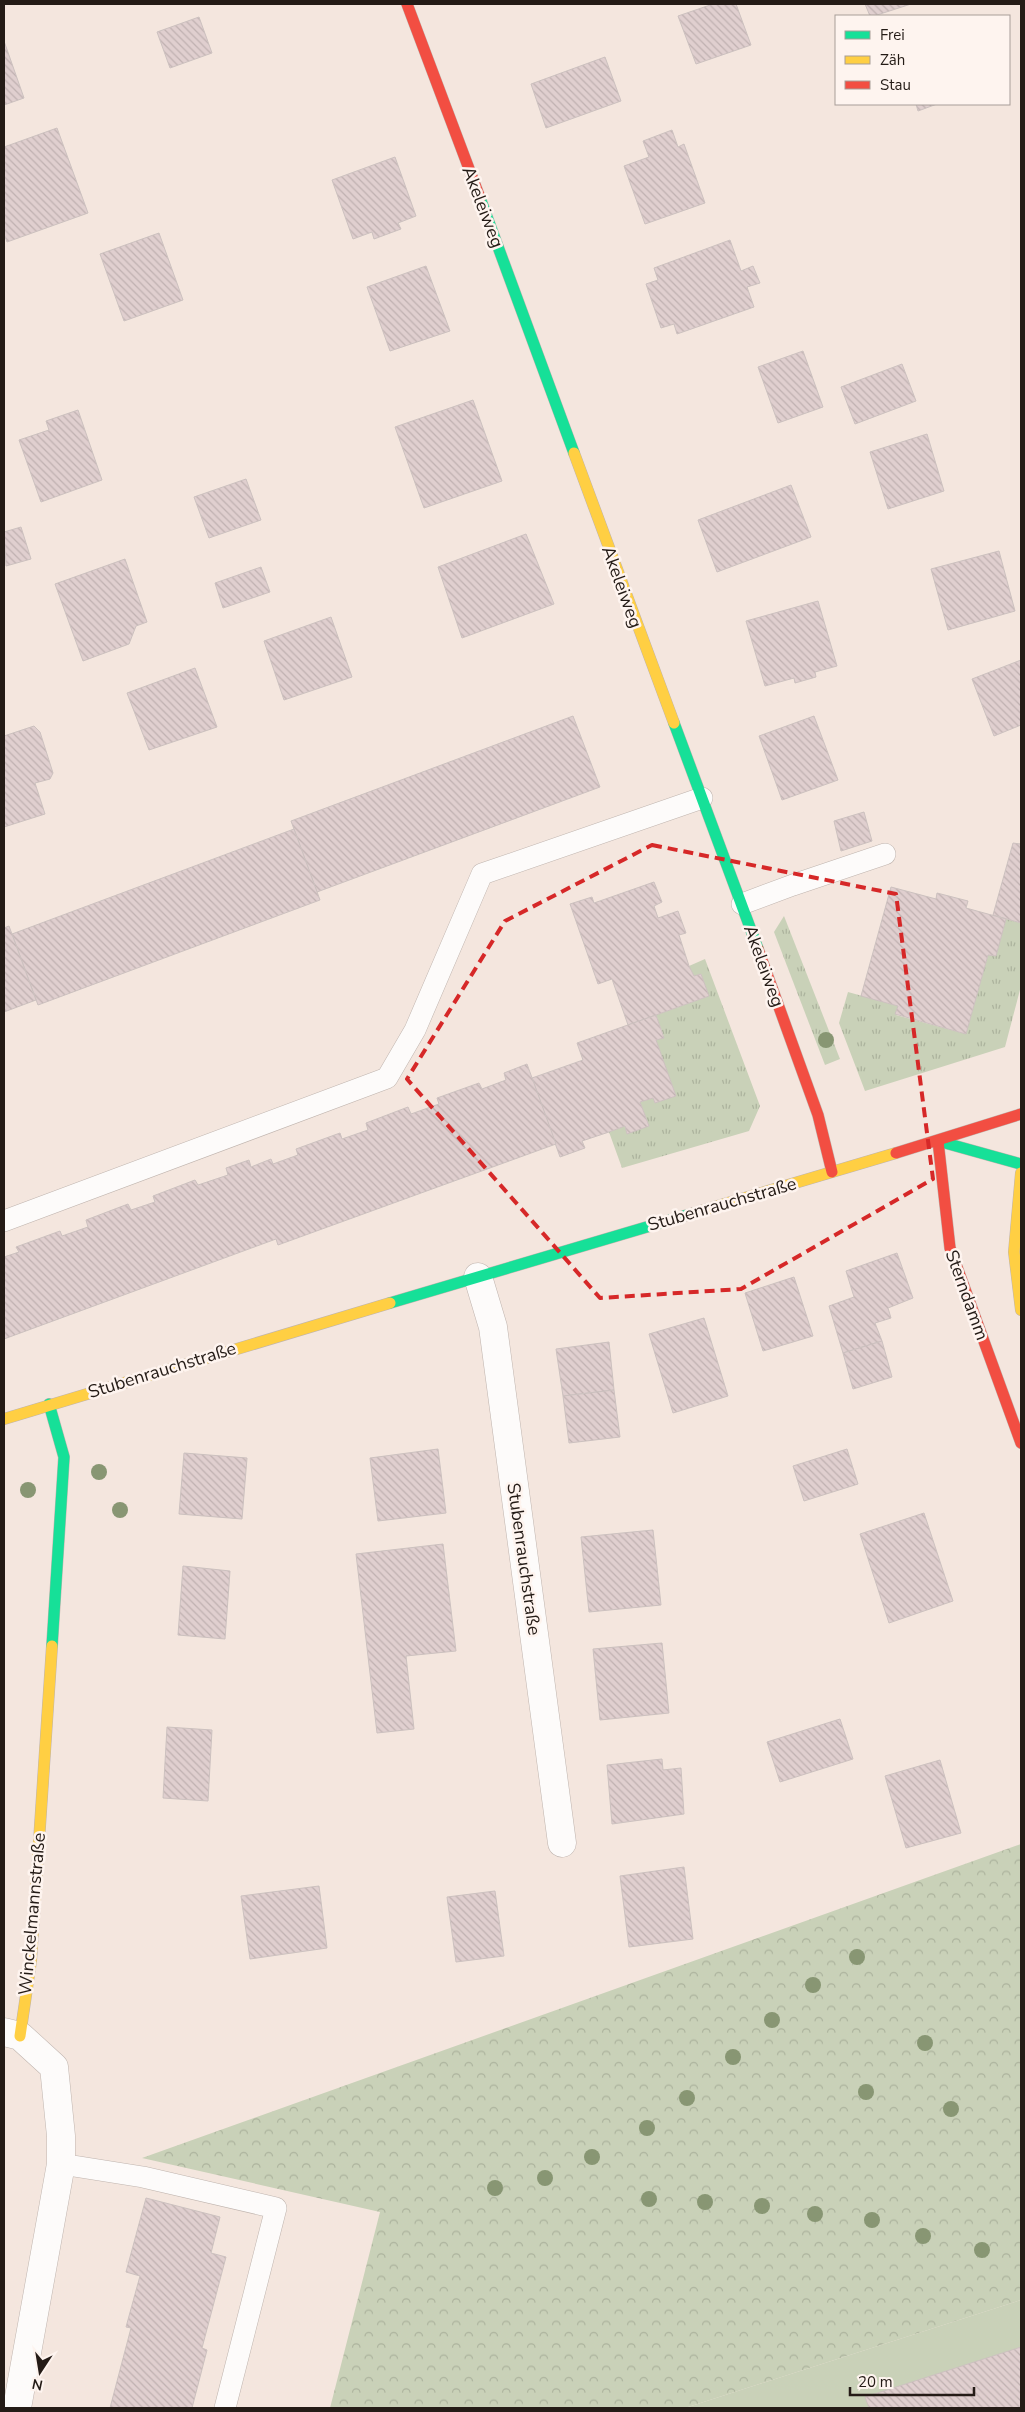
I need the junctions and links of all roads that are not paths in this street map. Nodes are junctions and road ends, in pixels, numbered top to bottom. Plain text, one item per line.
1 (408, 4) edge
2 (702, 798) junction
3 (885, 854) dead end
4 (742, 904) junction
5 (1021, 1114) edge
6 (938, 1141) junction
7 (1021, 1164) edge
8 (832, 1172) junction
9 (1021, 1173) edge
10 (4, 1221) edge
11 (478, 1276) junction
12 (1021, 1310) edge
13 (49, 1404) junction
14 (4, 1419) edge
15 (1021, 1443) edge
16 (562, 1843) dead end
17 (12, 2034) edge
18 (61, 2164) junction
19 (17, 2408) edge
20 (225, 2408) edge

1 - 2 street, Akeleiweg
2 - 4 street, Akeleiweg
2 - 10 lane
3 - 4 lane
4 - 8 street, Akeleiweg
5 - 6 street, Stubenrauchstraße
6 - 7 street
6 - 8 street, Stubenrauchstraße
6 - 15 street, Sterndamm
8 - 11 street, Stubenrauchstraße
9 - 12 street
11 - 13 street, Stubenrauchstraße
11 - 16 street, Stubenrauchstraße
13 - 14 street, Stubenrauchstraße
13 - 17 street, Winckelmannstraße
17 - 18 street, Winckelmannstraße
18 - 19 street, Winckelmannstraße
18 - 20 lane

